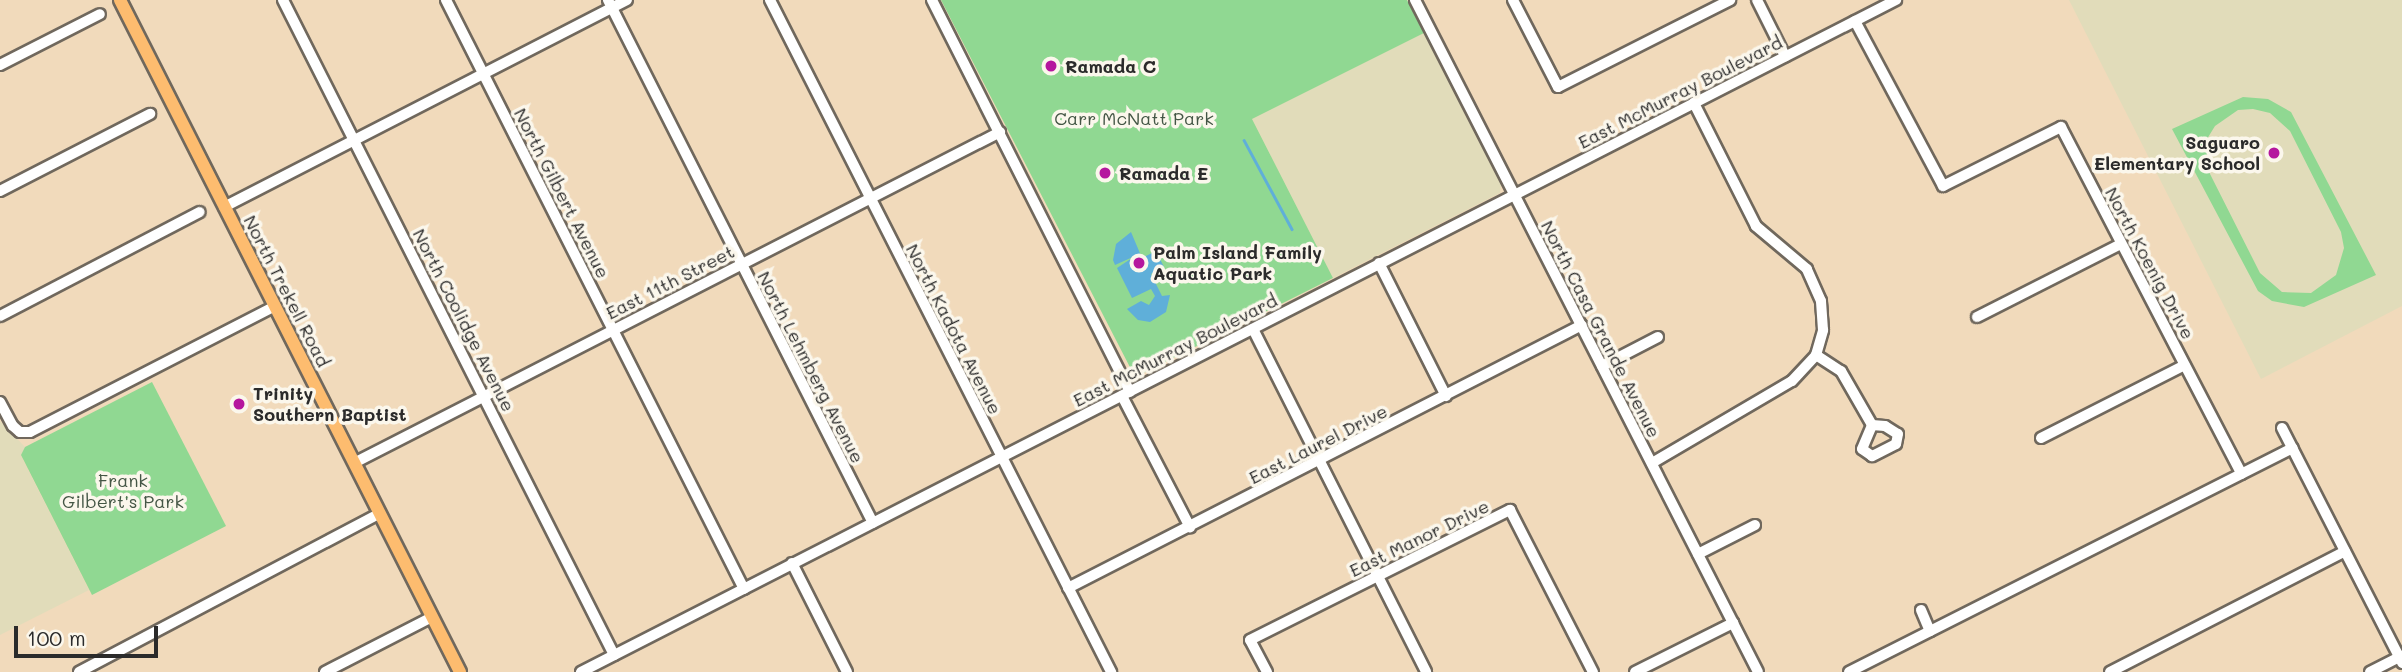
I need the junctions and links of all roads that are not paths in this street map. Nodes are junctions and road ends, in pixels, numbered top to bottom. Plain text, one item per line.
1 (120, 0) edge
2 (282, 0) edge
3 (446, 0) edge
4 (627, 0) edge
5 (770, 0) edge
6 (932, 0) edge
7 (1415, 0) edge
8 (1513, 0) edge
9 (1730, 0) edge
10 (1757, 0) edge
11 (1896, 0) edge
12 (610, 4) edge
13 (100, 14) dead end
14 (1855, 21) junction
15 (1785, 56) junction
16 (0, 65) edge
17 (484, 74) junction
18 (1693, 103) junction
19 (150, 114) dead end
20 (1000, 132) junction
21 (354, 140) junction
22 (0, 191) edge
23 (1513, 195) junction
24 (871, 199) junction
25 (225, 206) junction
26 (200, 212) dead end
27 (2121, 244) junction
28 (1379, 263) junction
29 (742, 264) junction
30 (275, 306) junction
31 (0, 316) edge
32 (1977, 317) dead end
33 (1582, 325) junction
34 (613, 329) junction
35 (1253, 329) junction
36 (1658, 337) dead end
37 (1816, 355) junction
38 (2185, 365) junction
39 (1602, 366) junction
40 (1126, 394) junction
41 (485, 396) junction
42 (1446, 396) junction
43 (0, 402) edge
44 (1872, 425) dead end
45 (2282, 428) dead end
46 (2041, 438) dead end
47 (2293, 448) junction
48 (1001, 457) junction
49 (1319, 461) junction
50 (354, 463) junction
51 (1652, 463) junction
52 (2242, 474) junction
53 (380, 513) junction
54 (873, 523) junction
55 (1755, 525) dead end
56 (1190, 527) junction
57 (2345, 551) junction
58 (1698, 554) junction
59 (792, 563) junction
60 (1377, 576) junction
61 (1068, 588) junction
62 (744, 589) junction
63 (1921, 610) dead end
64 (432, 617) junction
65 (1733, 622) junction
66 (1930, 631) junction
67 (614, 655) junction
68 (2401, 658) edge
69 (79, 672) edge
70 (325, 672) edge
71 (460, 672) edge
72 (581, 672) edge
73 (847, 672) edge
74 (1111, 672) edge
75 (1267, 672) edge
76 (1426, 672) edge
77 (1593, 672) edge
78 (1636, 672) edge
79 (1758, 672) edge
80 (1849, 672) edge
81 (2110, 672) edge
82 (2370, 672) edge

1 - 25 main road, North Trekell Road
2 - 21 street, North Coolidge Avenue
3 - 17 street, North Gilbert Avenue
4 - 12 street
5 - 24 street, North Kadota Avenue
6 - 20 street
7 - 23 street, North Casa Grande Avenue
8 - 9 street
10 - 15 street
11 - 14 street, East McMurray Boulevard
12 - 17 street
12 - 29 street, North Lehmberg Avenue
13 - 16 street
14 - 15 street, East McMurray Boulevard
14 - 27 street, North Koenig Drive
15 - 18 street, East McMurray Boulevard
17 - 21 street
17 - 34 street, North Gilbert Avenue
18 - 23 street, East McMurray Boulevard
18 - 37 street
19 - 22 street
20 - 24 street, East 11th Street
20 - 40 street
21 - 25 street
21 - 41 street, North Coolidge Avenue
23 - 28 street, East McMurray Boulevard
23 - 33 street, North Casa Grande Avenue
24 - 29 street, East 11th Street
24 - 48 street, North Kadota Avenue
25 - 30 main road, North Trekell Road
26 - 31 street
27 - 32 street
27 - 38 street, North Koenig Drive
28 - 35 street, East McMurray Boulevard
28 - 42 street
29 - 34 street, East 11th Street
29 - 54 street, North Lehmberg Avenue
30 - 43 street
30 - 50 main road, North Trekell Road
33 - 39 street, North Casa Grande Avenue
33 - 42 street, East Laurel Drive
34 - 41 street, East 11th Street
34 - 62 street, North Gilbert Avenue
35 - 40 street, East McMurray Boulevard
35 - 49 street
36 - 39 street
37 - 44 street
37 - 51 street
38 - 46 street
38 - 52 street, North Koenig Drive
39 - 51 street, North Casa Grande Avenue
40 - 48 street, East McMurray Boulevard
40 - 56 street
41 - 50 street, East 11th Street
41 - 67 street, North Coolidge Avenue
42 - 49 street, East Laurel Drive
45 - 47 street
47 - 52 street
47 - 57 street
48 - 54 street, East McMurray Boulevard
48 - 61 street, North Kadota Avenue
49 - 56 street, East Laurel Drive
49 - 60 street
50 - 53 main road, North Trekell Road
51 - 58 street, North Casa Grande Avenue
52 - 66 street
53 - 64 main road, North Trekell Road
53 - 69 street
54 - 59 street, East McMurray Boulevard
55 - 58 street
56 - 61 street, East Laurel Drive
57 - 68 street
57 - 81 street
58 - 65 street, North Casa Grande Avenue
59 - 62 street, East McMurray Boulevard
59 - 73 street
60 - 75 street, East Manor Drive
60 - 76 street
60 - 77 street, East Manor Drive
61 - 74 street, North Kadota Avenue
62 - 67 street, East McMurray Boulevard
63 - 66 street
64 - 70 street
64 - 71 main road, North Trekell Road
65 - 78 street
65 - 79 street, North Casa Grande Avenue
66 - 80 street
67 - 72 street, East McMurray Boulevard
68 - 82 street

